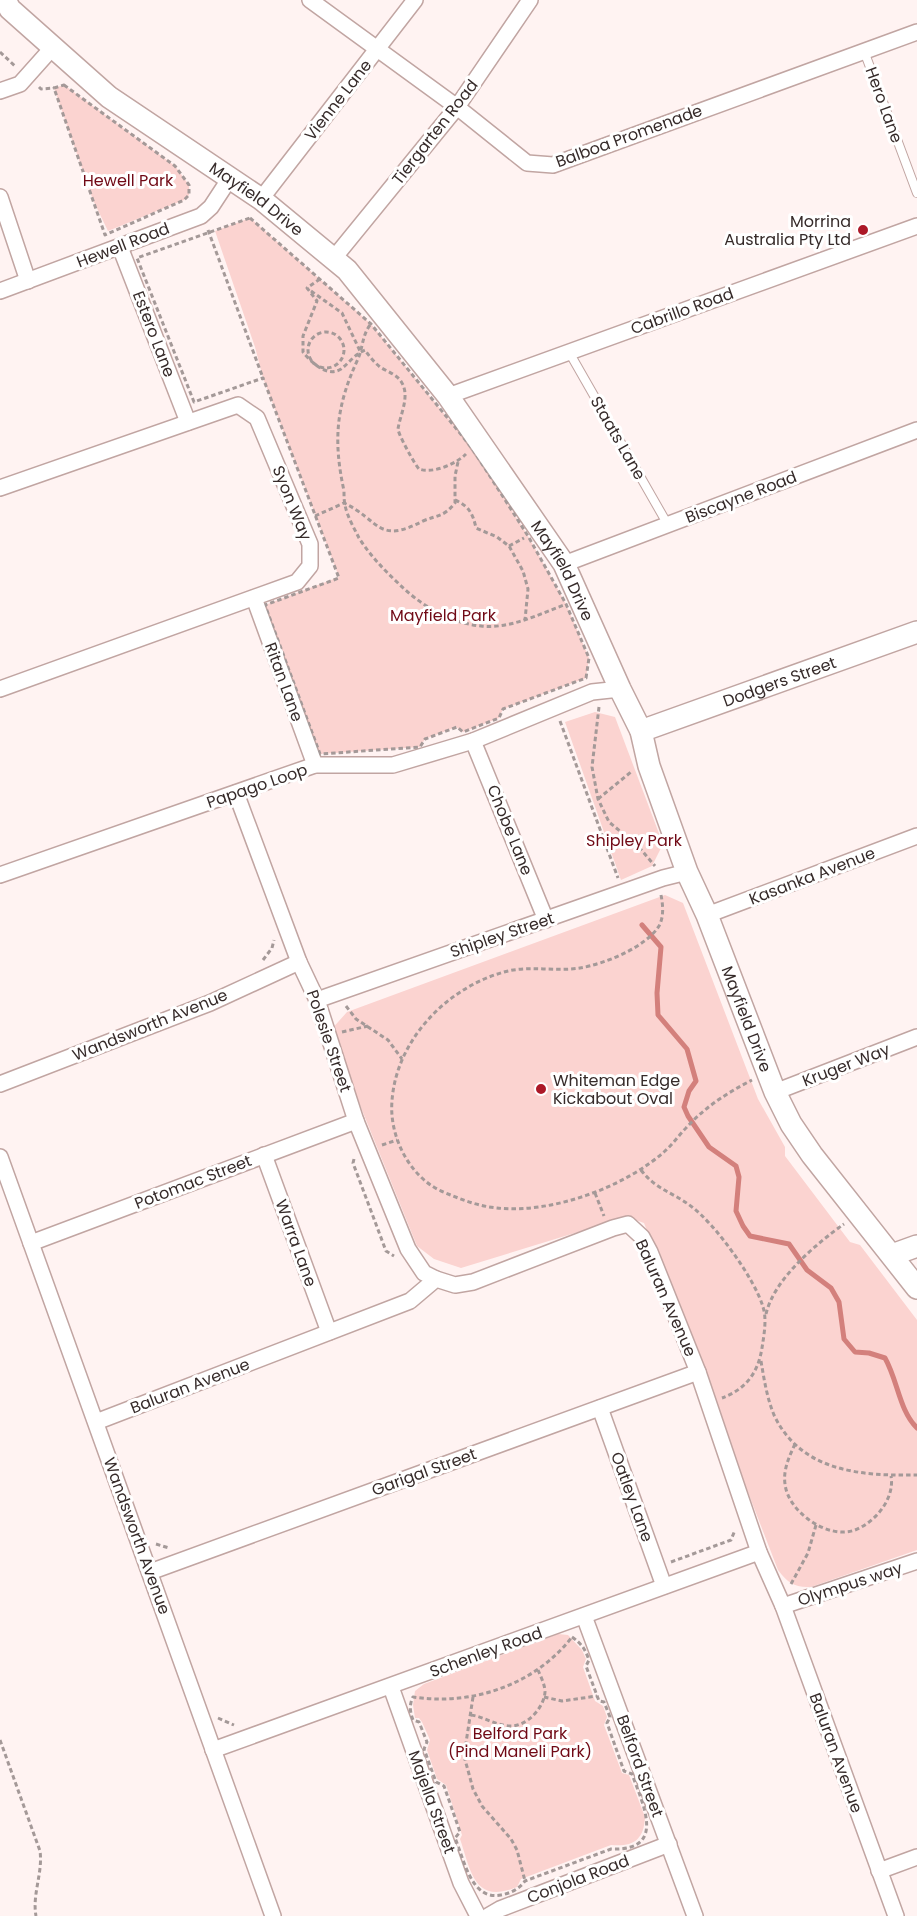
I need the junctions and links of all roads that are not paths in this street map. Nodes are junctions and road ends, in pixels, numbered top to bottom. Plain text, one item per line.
1 (5, 0) edge
2 (310, 0) edge
3 (415, 0) edge
4 (530, 0) edge
5 (917, 32) edge
6 (53, 47) junction
7 (377, 49) junction
8 (864, 51) junction
9 (0, 91) edge
10 (457, 107) junction
11 (230, 178) junction
12 (917, 193) edge
13 (0, 198) edge
14 (261, 199) junction
15 (917, 226) edge
16 (120, 247) junction
17 (334, 258) junction
18 (28, 281) junction
19 (0, 291) edge
20 (569, 352) junction
21 (448, 396) junction
22 (188, 422) junction
23 (917, 430) edge
24 (0, 488) edge
25 (668, 525) junction
26 (564, 564) junction
27 (254, 598) junction
28 (917, 632) edge
29 (0, 689) edge
30 (620, 689) junction
31 (641, 731) junction
32 (473, 741) junction
33 (315, 765) junction
34 (236, 793) junction
35 (917, 836) edge
36 (687, 872) junction
37 (0, 875) edge
38 (707, 915) junction
39 (546, 920) junction
40 (299, 962) junction
41 (317, 1000) junction
42 (917, 1037) edge
43 (0, 1084) edge
44 (775, 1092) junction
45 (356, 1121) junction
46 (264, 1155) junction
47 (0, 1157) edge
48 (31, 1243) junction
49 (917, 1246) edge
50 (892, 1255) junction
51 (436, 1279) junction
52 (917, 1288) edge
53 (329, 1332) junction
54 (698, 1372) junction
55 (600, 1408) junction
56 (96, 1422) junction
57 (759, 1552) junction
58 (917, 1562) edge
59 (150, 1572) junction
60 (664, 1586) junction
61 (783, 1606) junction
62 (584, 1616) junction
63 (391, 1687) junction
64 (211, 1744) junction
65 (669, 1844) junction
66 (917, 1857) edge
67 (879, 1871) junction
68 (273, 1916) edge
69 (478, 1916) edge
70 (488, 1916) edge
71 (695, 1916) edge
72 (896, 1916) edge

1 - 6 street, Mayfield Drive
2 - 7 street, Balboa Promenade
3 - 7 street, Vienne Lane
4 - 10 street, Tiergarten Road
5 - 8 street, Balboa Promenade
6 - 9 street
6 - 11 street, Mayfield Drive
7 - 10 street, Balboa Promenade
7 - 14 street, Vienne Lane
8 - 10 street, Balboa Promenade
8 - 12 lane, Hero Lane
10 - 17 street, Tiergarten Road
11 - 14 street, Mayfield Drive
11 - 16 street, Hewell Road
13 - 18 street
14 - 17 street, Mayfield Drive
15 - 20 street, Cabrillo Road
16 - 18 street, Hewell Road
16 - 22 street, Estero Lane
17 - 21 street, Mayfield Drive
18 - 19 street, Hewell Road
20 - 21 street, Cabrillo Road
20 - 25 lane, Staats Lane
21 - 26 street, Mayfield Drive
22 - 24 street, Syon Way
22 - 27 street, Syon Way
23 - 25 street, Biscayne Road
25 - 26 street, Biscayne Road
26 - 30 street, Mayfield Drive
27 - 29 street, Syon Way
27 - 33 street, Ritan Lane
28 - 31 street, Dodgers Street
30 - 31 street, Mayfield Drive
30 - 32 street, Papago Loop
31 - 36 street, Mayfield Drive
32 - 33 street, Papago Loop
32 - 39 street, Chobe Lane
33 - 34 street, Papago Loop
34 - 37 street, Papago Loop
34 - 40 street, Polesie Street
35 - 38 street, Kasanka Avenue
36 - 38 street, Mayfield Drive
36 - 39 street, Shipley Street
38 - 44 street, Mayfield Drive
39 - 41 street, Shipley Street
40 - 41 street, Polesie Street
40 - 43 street, Wandsworth Avenue
41 - 45 street, Polesie Street
42 - 44 street, Kruger Way
44 - 50 street, Mayfield Drive
45 - 46 street, Potomac Street
45 - 51 street, Polesie Street
46 - 48 street, Potomac Street
46 - 53 street, Warra Lane
47 - 48 street, Wandsworth Avenue
48 - 56 street, Wandsworth Avenue
49 - 50 street
50 - 52 street, Mayfield Drive
51 - 53 street, Baluran Avenue
51 - 54 street, Baluran Avenue
53 - 56 street, Baluran Avenue
54 - 55 street, Garigal Street
54 - 57 street, Baluran Avenue
55 - 59 street, Garigal Street
55 - 60 street, Oatley Lane
56 - 59 street, Wandsworth Avenue
57 - 60 street, Schenley Road
57 - 61 street, Baluran Avenue
58 - 61 street, Olympus way
59 - 64 street, Wandsworth Avenue
60 - 62 street, Schenley Road
61 - 67 street, Baluran Avenue
62 - 63 street, Schenley Road
62 - 65 street, Belford Street
63 - 64 street, Schenley Road
63 - 69 street, Majella Street
64 - 68 street, Wandsworth Avenue
65 - 70 street, Conjola Road
65 - 71 street, Belford Street
66 - 67 street
67 - 72 street, Baluran Avenue

